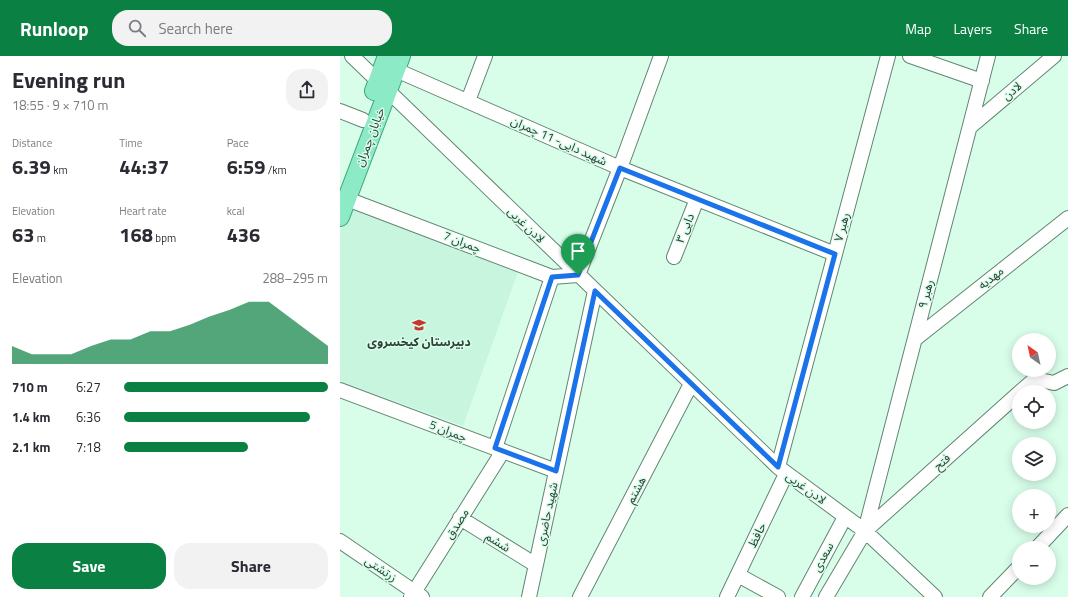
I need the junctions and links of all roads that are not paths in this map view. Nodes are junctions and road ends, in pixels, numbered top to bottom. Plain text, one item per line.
1 (352, 56) edge
2 (485, 56) edge
3 (662, 56) edge
4 (888, 56) edge
5 (910, 56) edge
6 (988, 56) edge
7 (1054, 56) edge
8 (394, 61) edge
9 (982, 81) junction
10 (383, 86) junction
11 (468, 101) junction
12 (340, 111) edge
13 (363, 120) junction
14 (970, 127) junction
15 (620, 168) junction
16 (340, 182) edge
17 (347, 199) junction
18 (697, 199) junction
19 (340, 217) edge
20 (1068, 218) edge
21 (835, 254) junction
22 (674, 257) dead end
23 (578, 275) junction
24 (552, 277) junction
25 (595, 291) junction
26 (915, 339) junction
27 (1068, 376) edge
28 (691, 384) junction
29 (1028, 385) edge
30 (340, 390) edge
31 (1012, 398) edge
32 (499, 450) junction
33 (556, 471) junction
34 (782, 471) junction
35 (1068, 515) edge
36 (845, 517) junction
37 (460, 518) junction
38 (865, 532) junction
39 (340, 541) edge
40 (1044, 541) edge
41 (536, 565) junction
42 (738, 574) junction
43 (1012, 574) edge
44 (416, 595) edge
45 (529, 597) edge
46 (580, 597) edge
47 (727, 597) edge
48 (778, 597) edge
49 (802, 597) edge
50 (826, 597) edge
51 (935, 597) edge
52 (990, 597) edge

1 - 10 street, لادن غربی
2 - 11 street
3 - 15 street
4 - 21 street, رهبر ۷
5 - 9 street
6 - 9 street, رهبر ۹
7 - 14 street, لادن
8 - 10 main road, خیابان چمران
8 - 11 street, شهید دایی- 11 چمران
9 - 14 street, رهبر ۹
10 - 13 main road, خیابان چمران
10 - 17 main road, خیابان چمران
10 - 23 street, لادن غربی
11 - 15 street, شهید دایی- 11 چمران
12 - 13 street
13 - 16 main road, خیابان چمران
14 - 26 street, رهبر ۹
15 - 18 street, شهید دایی- 11 چمران
15 - 23 street
17 - 19 main road, خیابان چمران
17 - 24 street, چمران 7
18 - 21 street, شهید دایی- 11 چمران
18 - 22 street, دایی ۳
20 - 26 street, مهدیه
21 - 34 street, رهبر ۷
23 - 24 street, چمران 7
23 - 25 street, لادن غربی
24 - 32 street, مصدق
25 - 28 street, لادن غربی
25 - 33 street, شهید حاضری
26 - 38 street, رهبر ۹
27 - 29 street, فتح
28 - 34 street, لادن غربی
28 - 46 street, هشتم
30 - 32 street, چمران 5
31 - 38 street, فتح
32 - 33 street, چمران 5
32 - 37 street, مصدق
33 - 41 street, شهید حاضری
34 - 36 street, لادن غربی
34 - 42 street, حافظ
35 - 40 street
36 - 38 street, لادن غربی
36 - 49 street, سعدی
37 - 41 street, ششم
37 - 44 street, مصدق
38 - 50 street, سعدی
38 - 51 street, لادن غربی
39 - 44 street, زرتشتی
41 - 45 street, شهید حاضری
42 - 47 street, حافظ
42 - 48 street
43 - 52 street

